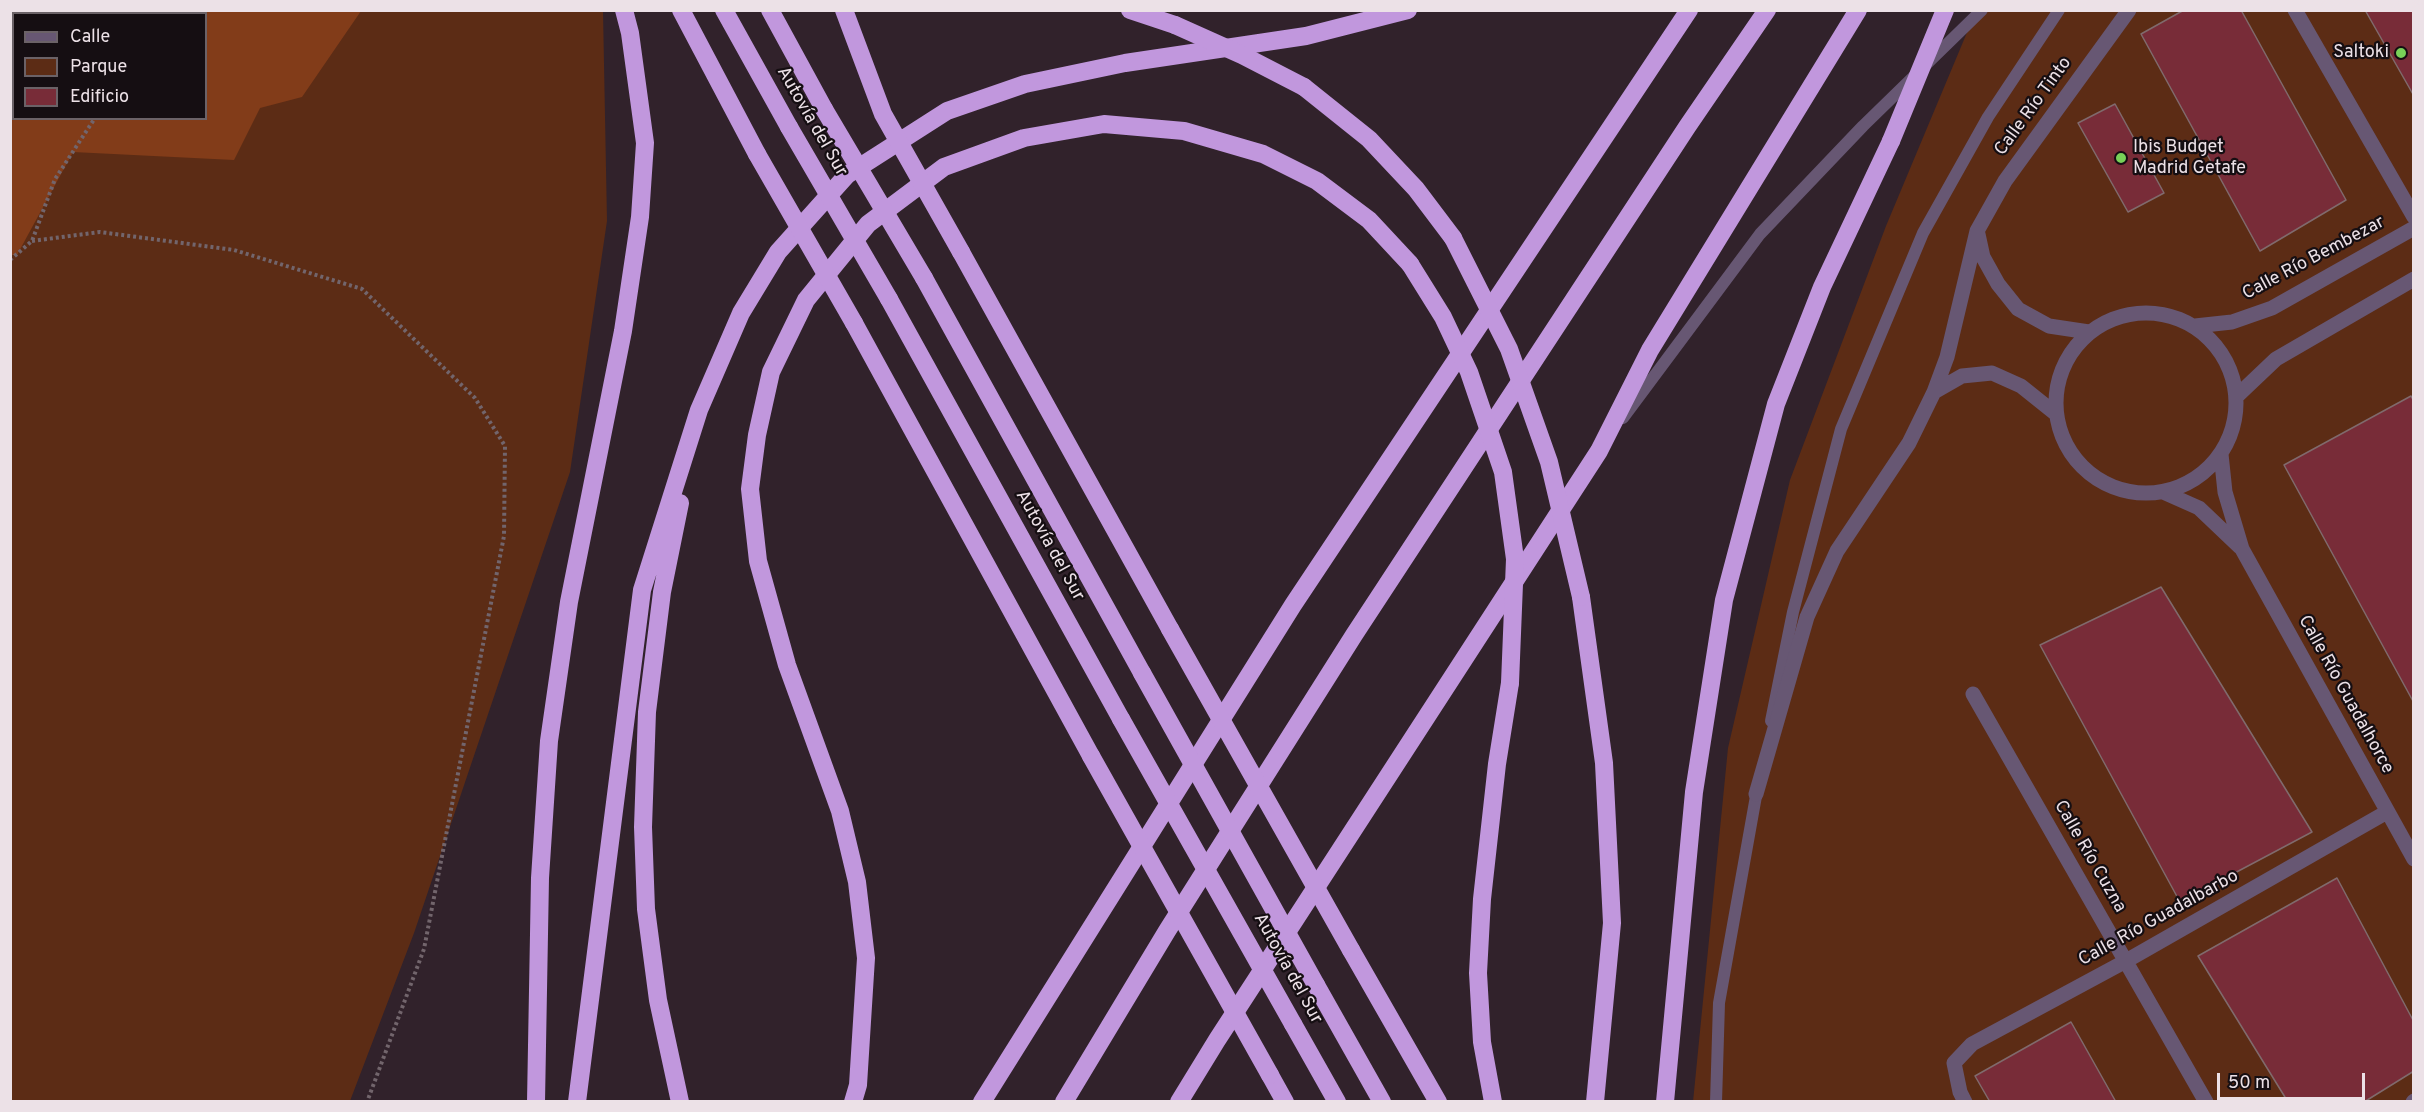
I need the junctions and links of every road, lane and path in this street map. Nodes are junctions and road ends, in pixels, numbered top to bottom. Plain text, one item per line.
1 (624, 10) edge
2 (681, 10) edge
3 (724, 10) edge
4 (770, 10) edge
5 (844, 10) edge
6 (1130, 10) edge
7 (1408, 10) edge
8 (1689, 10) edge
9 (1767, 10) edge
10 (1858, 10) edge
11 (1945, 10) edge
12 (1982, 10) edge
13 (2059, 10) edge
14 (2129, 10) edge
15 (2295, 10) edge
16 (94, 120) edge
17 (2414, 217) edge
18 (2414, 228) edge
19 (1977, 231) junction
20 (32, 241) junction
21 (10, 260) edge
22 (2414, 279) edge
23 (2195, 326) junction
24 (2089, 332) junction
25 (1934, 392) junction
26 (2237, 396) junction
27 (699, 410) junction
28 (2056, 414) junction
29 (1599, 451) junction
30 (2221, 454) junction
31 (2163, 492) junction
32 (2242, 549) junction
33 (1973, 694) dead end
34 (1756, 794) junction
35 (2387, 812) junction
36 (2414, 859) edge
37 (2126, 961) junction
38 (367, 1101) edge
39 (536, 1101) edge
40 (577, 1101) edge
41 (680, 1101) edge
42 (853, 1101) edge
43 (982, 1101) edge
44 (1065, 1101) edge
45 (1178, 1101) edge
46 (1285, 1101) edge
47 (1338, 1101) edge
48 (1382, 1101) edge
49 (1438, 1101) edge
50 (1493, 1101) edge
51 (1595, 1101) edge
52 (1665, 1101) edge
53 (1716, 1101) edge
54 (1965, 1101) edge
55 (2206, 1101) edge

1 - 39 highway
2 - 46 highway, bridge
3 - 47 highway, Autovía del Sur, bridge
4 - 48 highway, Autovía del Sur, bridge
5 - 49 highway, bridge
6 - 51 highway, bridge
7 - 27 highway
8 - 43 highway
9 - 44 highway
10 - 29 highway
11 - 52 highway, bridge
12 - 29 lane
13 - 34 lane
14 - 19 street, Calle Río Tinto
15 - 17 street
16 - 20 path
18 - 23 street, Calle Río Bembezar
19 - 24 street
19 - 25 street, Calle Río Tinto
20 - 21 path
20 - 38 path
22 - 26 street
23 - 24 street
23 - 26 street
24 - 28 street
25 - 28 street
25 - 34 street, Calle Río Tinto
26 - 30 street
27 - 40 highway
27 - 41 highway
28 - 31 street
29 - 45 highway
30 - 31 street
30 - 32 street, Calle Río Guadalhorce
31 - 32 street, Calle Río Guadalhorce
32 - 35 street, Calle Río Guadalhorce
33 - 37 street, Calle Río Cuzna
34 - 53 lane
35 - 36 street, Calle Río Guadalhorce
35 - 37 street, Calle Río Guadalbarbo
37 - 54 street, Calle Río Guadalbarbo
37 - 55 street, Calle Río Cuzna
42 - 50 highway, bridge

